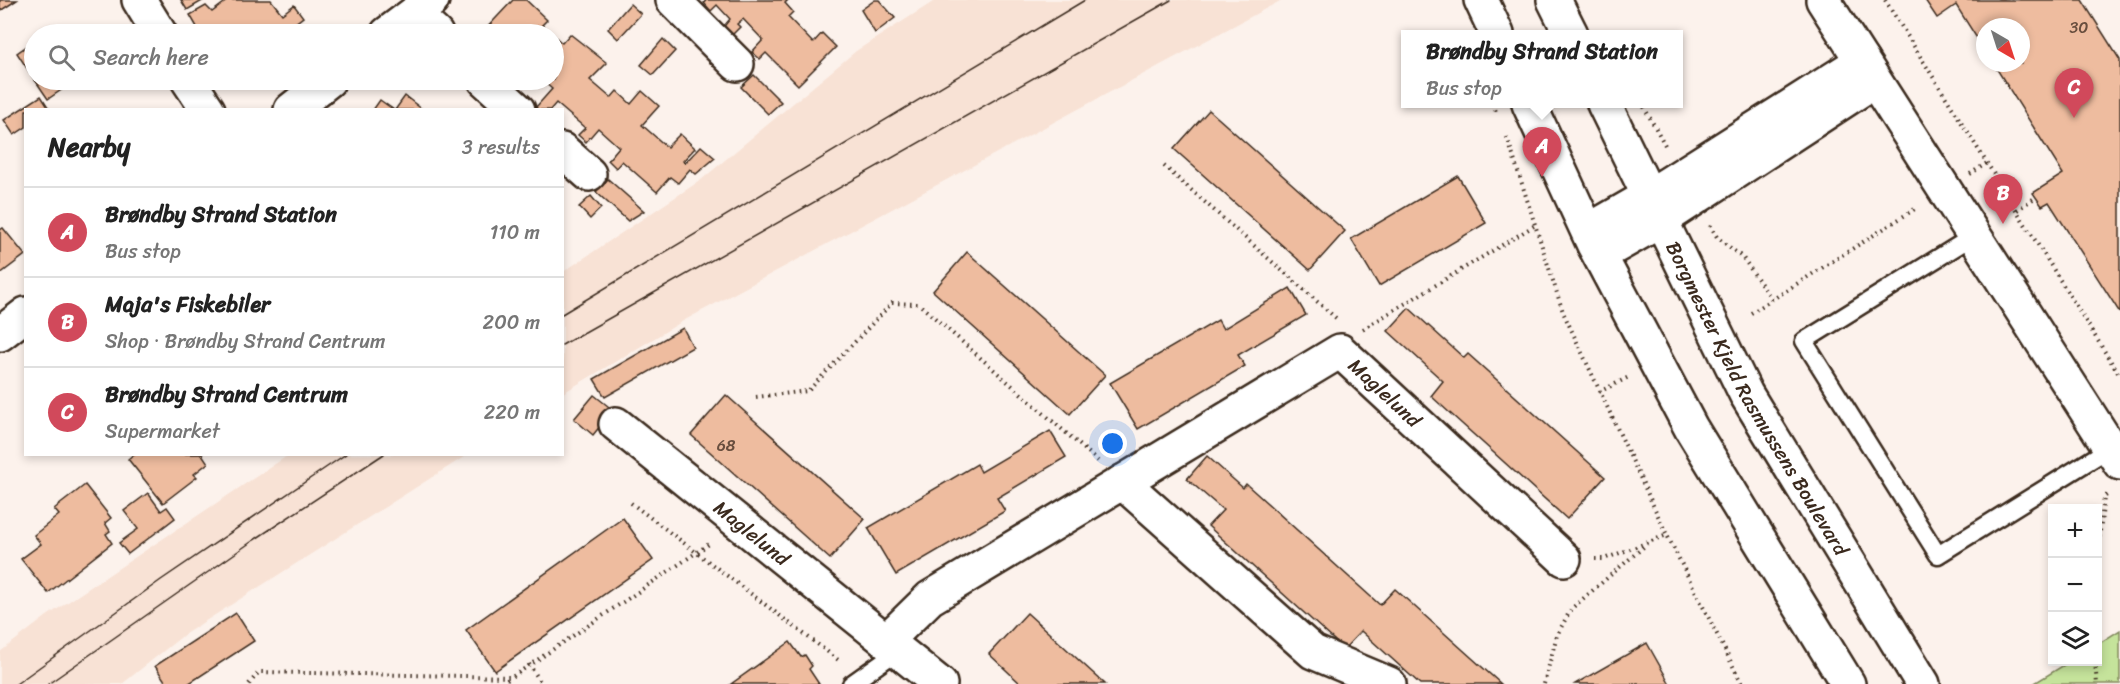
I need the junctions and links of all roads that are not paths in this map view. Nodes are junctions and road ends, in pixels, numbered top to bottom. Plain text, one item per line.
1 (139, 0) edge
2 (674, 0) edge
3 (1481, 0) edge
4 (1554, 0) edge
5 (1823, 0) edge
6 (427, 16) edge
7 (154, 24) edge
8 (409, 24) edge
9 (1495, 30) edge
10 (1569, 30) edge
11 (737, 64) dead end
12 (1868, 71) junction
13 (195, 90) edge
14 (316, 90) edge
15 (496, 90) edge
16 (207, 108) edge
17 (294, 108) edge
18 (516, 108) edge
19 (1531, 108) edge
20 (1606, 108) edge
21 (564, 152) edge
22 (589, 174) dead end
23 (1654, 208) junction
24 (1975, 235) junction
25 (1594, 243) junction
26 (24, 316) edge
27 (0, 334) edge
28 (616, 424) dead end
29 (2114, 468) edge
30 (1122, 482) junction
31 (1564, 559) road end
32 (893, 645) junction
33 (856, 681) edge
34 (940, 684) edge
35 (1389, 684) edge
36 (1848, 684) edge
37 (1923, 684) edge

1 - 7 street
2 - 11 street
3 - 9 street
4 - 10 street
5 - 12 street
6 - 8 street
12 - 23 street
12 - 24 street
13 - 16 street
14 - 17 street
15 - 18 street
19 - 25 street
20 - 23 street, Borgmester Kjeld Rasmussens Boulevard
21 - 22 street
23 - 25 street
23 - 37 street, Borgmester Kjeld Rasmussens Boulevard
24 - 29 street
24 - 29 lane
25 - 36 street
26 - 27 street
28 - 32 street, Maglelund
30 - 31 street, Maglelund
30 - 32 street, Maglelund
30 - 35 street
32 - 33 lane
32 - 34 street, Maglelund

